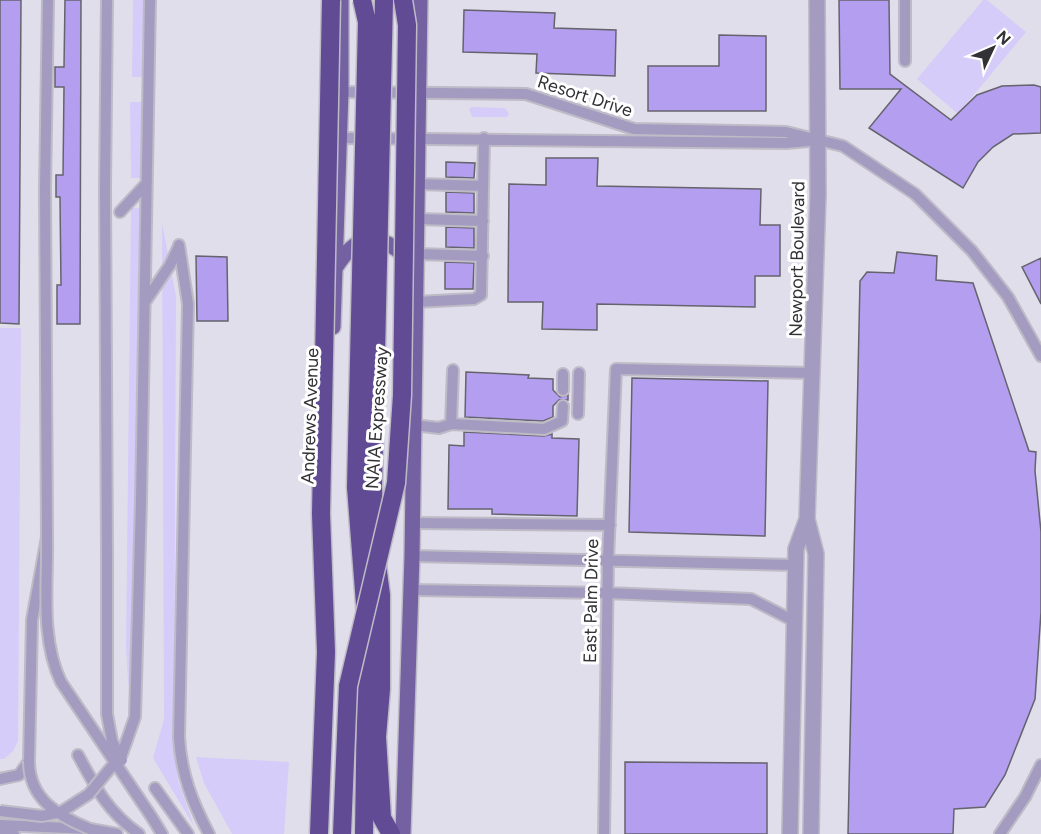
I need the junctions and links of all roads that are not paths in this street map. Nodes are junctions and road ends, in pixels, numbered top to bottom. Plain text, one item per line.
1 (48, 0) edge
2 (107, 0) edge
3 (150, 0) edge
4 (331, 0) edge
5 (341, 0) edge
6 (362, 0) edge
7 (384, 0) edge
8 (403, 0) edge
9 (420, 0) edge
10 (817, 0) edge
11 (905, 0) edge
12 (905, 61) dead end
13 (341, 92) junction
14 (359, 92) junction
15 (418, 93) junction
16 (634, 135) junction
17 (340, 138) junction
18 (418, 138) junction
19 (484, 138) junction
20 (819, 140) junction
21 (146, 184) junction
22 (418, 184) junction
23 (483, 186) junction
24 (120, 212) dead end
25 (417, 219) junction
26 (483, 221) junction
27 (483, 255) junction
28 (417, 261) junction
29 (336, 267) junction
30 (145, 302) junction
31 (416, 302) junction
32 (1041, 356) edge
33 (453, 370) dead end
34 (579, 373) dead end
35 (814, 373) junction
36 (563, 374) dead end
37 (563, 390) dead end
38 (563, 406) dead end
39 (578, 414) dead end
40 (452, 424) junction
41 (414, 425) junction
42 (364, 487) junction
43 (807, 519) junction
44 (412, 523) junction
45 (610, 525) junction
46 (47, 537) junction
47 (412, 556) junction
48 (608, 559) junction
49 (795, 565) junction
50 (411, 590) junction
51 (608, 593) junction
52 (794, 621) junction
53 (78, 755) dead end
54 (29, 760) junction
55 (1041, 765) edge
56 (0, 779) edge
57 (155, 788) dead end
58 (0, 811) edge
59 (152, 816) junction
60 (0, 825) edge
61 (90, 829) junction
62 (0, 833) edge
63 (14, 834) edge
64 (117, 834) edge
65 (139, 834) edge
66 (162, 834) edge
67 (188, 834) edge
68 (209, 834) edge
69 (314, 834) edge
70 (319, 834) edge
71 (342, 834) edge
72 (364, 834) edge
73 (391, 834) edge
74 (403, 834) edge
75 (604, 834) edge
76 (790, 834) edge
77 (811, 834) edge
78 (1000, 834) edge

1 - 46 lane
2 - 59 lane, bridge
3 - 21 lane
4 - 70 highway, bridge
5 - 13 main road, Andrews Avenue
6 - 14 main road
6 - 42 highway, bridge
7 - 42 highway, bridge
8 - 71 highway, NAIA Expressway, bridge
9 - 15 main road
10 - 20 street, Newport Boulevard
11 - 12 lane
13 - 14 lane, Resort Drive
13 - 17 main road, Andrews Avenue
14 - 15 lane, Resort Drive
15 - 16 lane, Resort Drive
15 - 18 main road
16 - 19 lane, Resort Drive
16 - 20 lane, Resort Drive
17 - 18 lane, Resort Drive
17 - 29 main road, Andrews Avenue
18 - 19 lane, Resort Drive
18 - 22 main road
19 - 23 lane
20 - 32 lane, Resort Drive
20 - 35 street, Newport Boulevard
21 - 24 lane
21 - 30 lane
22 - 23 lane
22 - 25 main road
23 - 26 lane
25 - 26 lane
25 - 28 main road
26 - 27 lane
27 - 28 lane
27 - 31 lane
28 - 29 main road
28 - 31 main road
29 - 69 main road, Andrews Avenue
30 - 58 lane, bridge
30 - 68 lane
31 - 41 main road
33 - 40 lane
34 - 39 lane
35 - 43 street, Newport Boulevard
35 - 45 lane, East Palm Drive
36 - 37 lane
38 - 40 lane
40 - 41 lane
41 - 44 main road
42 - 72 highway
42 - 73 highway
43 - 49 street, Newport Boulevard
43 - 77 street, Newport Boulevard
44 - 45 lane
44 - 47 main road
45 - 48 lane, East Palm Drive
46 - 54 lane, bridge
46 - 59 lane, bridge
47 - 48 lane
47 - 50 main road
48 - 49 lane
48 - 51 lane, East Palm Drive
49 - 52 street, Newport Boulevard
50 - 51 lane
50 - 74 main road
51 - 52 lane
51 - 75 lane, East Palm Drive
52 - 76 street, Newport Boulevard
53 - 65 lane
54 - 56 lane
54 - 61 lane, bridge
55 - 78 lane
57 - 67 lane
59 - 66 lane
60 - 61 lane
61 - 64 lane
62 - 63 lane

